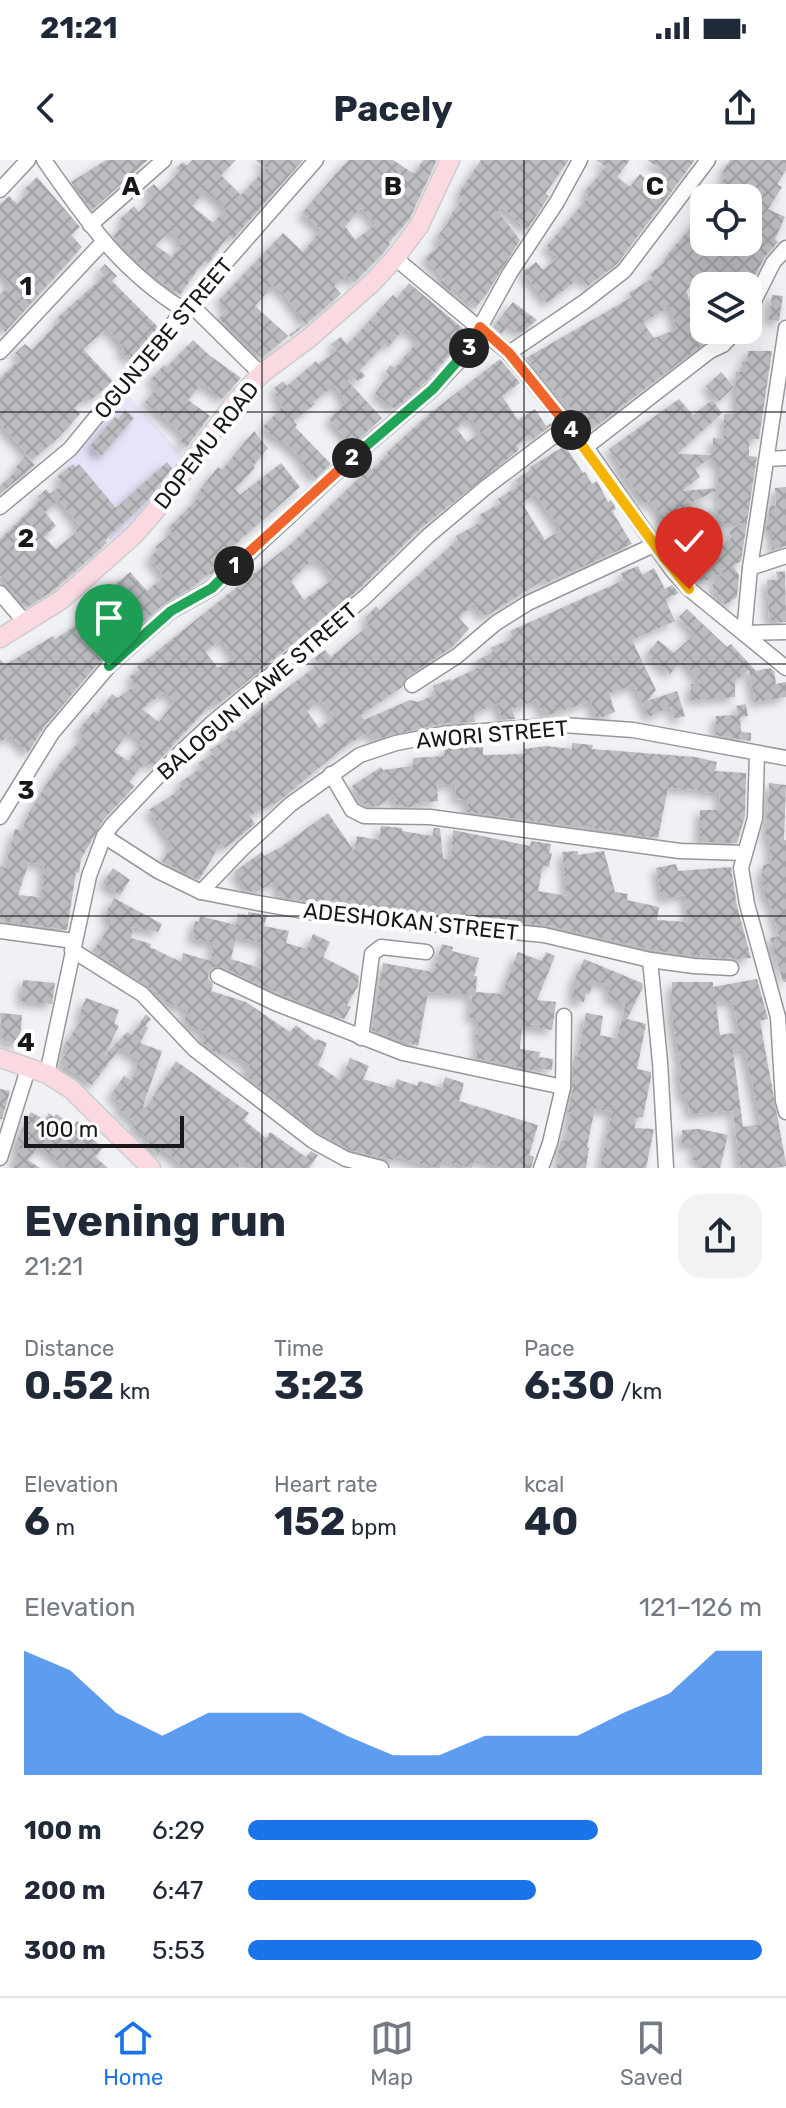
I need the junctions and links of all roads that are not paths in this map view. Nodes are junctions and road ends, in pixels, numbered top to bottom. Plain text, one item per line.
1 (28, 160) edge
2 (44, 160) edge
3 (164, 160) edge
4 (316, 160) edge
5 (450, 160) edge
6 (580, 160) edge
7 (708, 160) edge
8 (0, 190) edge
9 (90, 225) junction
10 (104, 241) junction
11 (786, 248) edge
12 (395, 258) junction
13 (762, 285) edge
14 (187, 307) junction
15 (480, 327) junction
16 (786, 331) edge
17 (724, 344) edge
18 (0, 352) edge
19 (509, 353) junction
20 (261, 374) junction
21 (567, 426) junction
22 (586, 447) junction
23 (786, 458) edge
24 (767, 459) junction
25 (0, 507) edge
26 (656, 544) junction
27 (786, 556) edge
28 (750, 568) junction
29 (0, 593) edge
30 (24, 621) junction
31 (786, 632) edge
32 (744, 633) junction
33 (0, 638) edge
34 (786, 668) edge
35 (412, 685) dead end
36 (757, 754) junction
37 (786, 758) edge
38 (331, 774) junction
39 (0, 817) edge
40 (104, 836) junction
41 (745, 853) junction
42 (201, 892) junction
43 (0, 931) edge
44 (73, 945) junction
45 (426, 952) dead end
46 (650, 960) junction
47 (731, 968) dead end
48 (218, 976) dead end
49 (564, 1016) dead end
50 (361, 1038) junction
51 (0, 1058) edge
52 (29, 1066) junction
53 (47, 1074) junction
54 (563, 1087) junction
55 (786, 1112) edge
56 (0, 1158) edge
57 (151, 1168) edge
58 (381, 1168) edge
59 (541, 1168) edge
60 (666, 1168) edge

1 - 8 street
2 - 9 street
3 - 9 street
4 - 14 street, OGUNJEBE STREET
5 - 12 main road, DOPEMU ROAD
6 - 15 street
7 - 19 street
9 - 10 street
10 - 14 street
10 - 18 street
11 - 13 street
12 - 15 street
12 - 20 main road, DOPEMU ROAD
14 - 20 street
14 - 25 street, OGUNJEBE STREET
15 - 19 street
15 - 39 street
16 - 24 street
17 - 22 street
19 - 21 street
20 - 30 main road, DOPEMU ROAD
21 - 22 street
21 - 40 street, BALOGUN ILAWE STREET
22 - 26 street
23 - 24 street
24 - 28 street
26 - 32 street
26 - 35 street
27 - 28 street
28 - 32 street
29 - 30 street
30 - 33 main road, DOPEMU ROAD
31 - 32 street
32 - 34 street
36 - 37 street, AWORI STREET
36 - 38 street, AWORI STREET
36 - 41 street
38 - 41 street
38 - 42 street, AWORI STREET
40 - 42 street, ADESHOKAN STREET
40 - 44 street, BALOGUN ILAWE STREET
41 - 55 street
42 - 46 street, ADESHOKAN STREET
43 - 44 street
44 - 53 street, BALOGUN ILAWE STREET
44 - 58 street
45 - 50 street
46 - 47 street, ADESHOKAN STREET
46 - 60 street
48 - 50 street
49 - 54 street
50 - 54 street
51 - 52 main road
52 - 53 main road
52 - 56 street
53 - 57 main road
54 - 59 street

